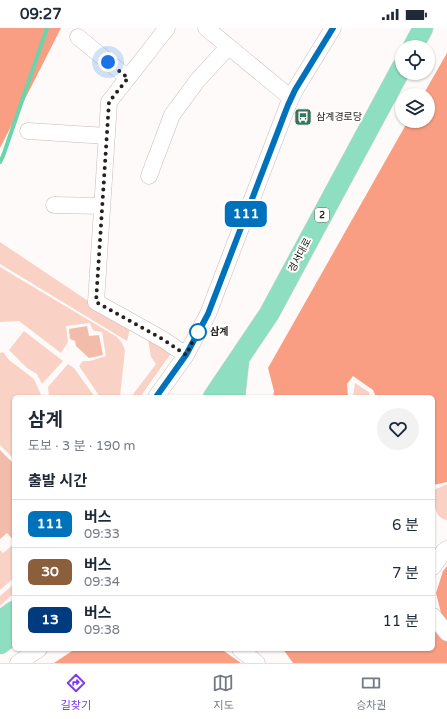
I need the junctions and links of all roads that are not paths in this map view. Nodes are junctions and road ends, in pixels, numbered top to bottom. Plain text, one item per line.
1 (168, 28) edge
2 (206, 28) edge
3 (333, 28) edge
4 (423, 28) edge
5 (78, 37) dead end
6 (417, 40) edge
7 (228, 47) junction
8 (128, 78) junction
9 (395, 80) edge
10 (292, 98) junction
11 (28, 131) dead end
12 (106, 136) junction
13 (149, 176) dead end
14 (54, 205) dead end
15 (102, 206) junction
16 (186, 355) junction
17 (239, 360) junction
18 (157, 395) edge
19 (214, 395) edge
20 (235, 395) edge
21 (447, 549) edge
22 (435, 564) edge
23 (12, 612) edge
24 (435, 618) edge
25 (0, 621) edge
26 (447, 633) edge
27 (12, 635) edge
28 (0, 644) edge
29 (36, 651) edge
30 (242, 651) edge
31 (18, 663) edge
32 (257, 663) edge

1 - 8 street
2 - 7 street
3 - 10 street
4 - 6 main road
5 - 8 street
7 - 10 street
7 - 13 street
8 - 12 street
9 - 17 main road, 경서대로 / 2
10 - 16 street
11 - 12 street
12 - 15 street
14 - 15 street
15 - 16 street
16 - 18 street
17 - 19 main road, 경서대로 / 2
17 - 20 main road
21 - 22 street
23 - 25 main road
24 - 26 street
27 - 28 main road
29 - 31 street
30 - 32 street

